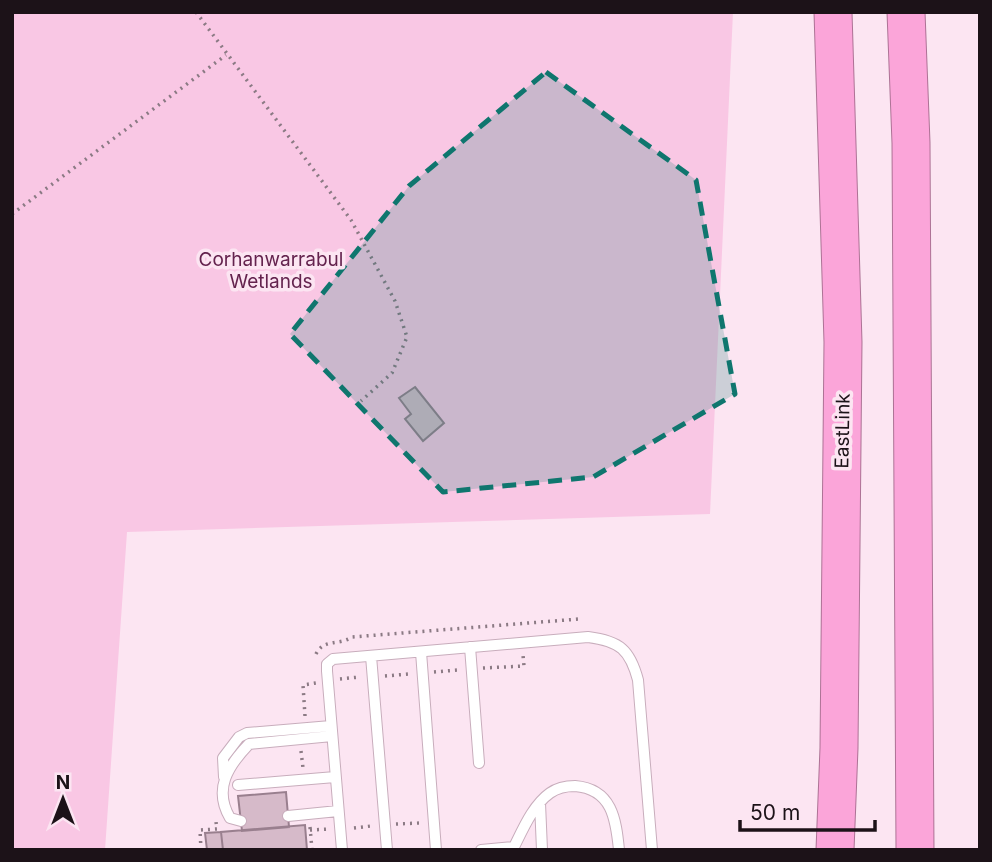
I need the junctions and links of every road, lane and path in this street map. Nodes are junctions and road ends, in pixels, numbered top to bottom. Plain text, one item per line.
1 (196, 12) edge
2 (833, 12) edge
3 (906, 12) edge
4 (226, 55) junction
5 (12, 214) edge
6 (361, 401) dead end
7 (520, 624) dead end
8 (522, 643) junction
9 (470, 647) junction
10 (421, 652) junction
11 (371, 656) junction
12 (472, 669) junction
13 (423, 673) junction
14 (327, 675) junction
15 (373, 677) junction
16 (332, 731) junction
17 (839, 748) junction
18 (479, 763) dead end
19 (335, 777) junction
20 (238, 785) dead end
21 (540, 803) junction
22 (338, 811) junction
23 (288, 816) dead end
24 (241, 821) dead end
25 (514, 848) edge
26 (495, 849) edge
27 (342, 850) edge
28 (387, 850) edge
29 (436, 850) edge
30 (481, 850) edge
31 (542, 850) edge
32 (619, 850) edge
33 (652, 850) edge
34 (814, 850) edge
35 (835, 850) edge
36 (915, 850) edge

1 - 4 path
2 - 17 highway, EastLink
3 - 36 highway
4 - 5 path
4 - 6 path
7 - 8 path
8 - 9 lane
8 - 12 path
8 - 33 lane
9 - 10 lane
9 - 12 lane
10 - 11 lane
10 - 13 lane
11 - 14 lane
11 - 15 lane
12 - 13 path
12 - 18 lane
13 - 15 path
13 - 29 lane
14 - 15 path
14 - 16 lane
15 - 28 lane
16 - 19 lane
16 - 24 lane
17 - 34 highway
17 - 35 highway, EastLink
19 - 20 lane
19 - 22 lane
21 - 25 lane
21 - 31 lane
21 - 32 lane
22 - 23 lane
22 - 27 lane
25 - 26 lane
26 - 30 lane

